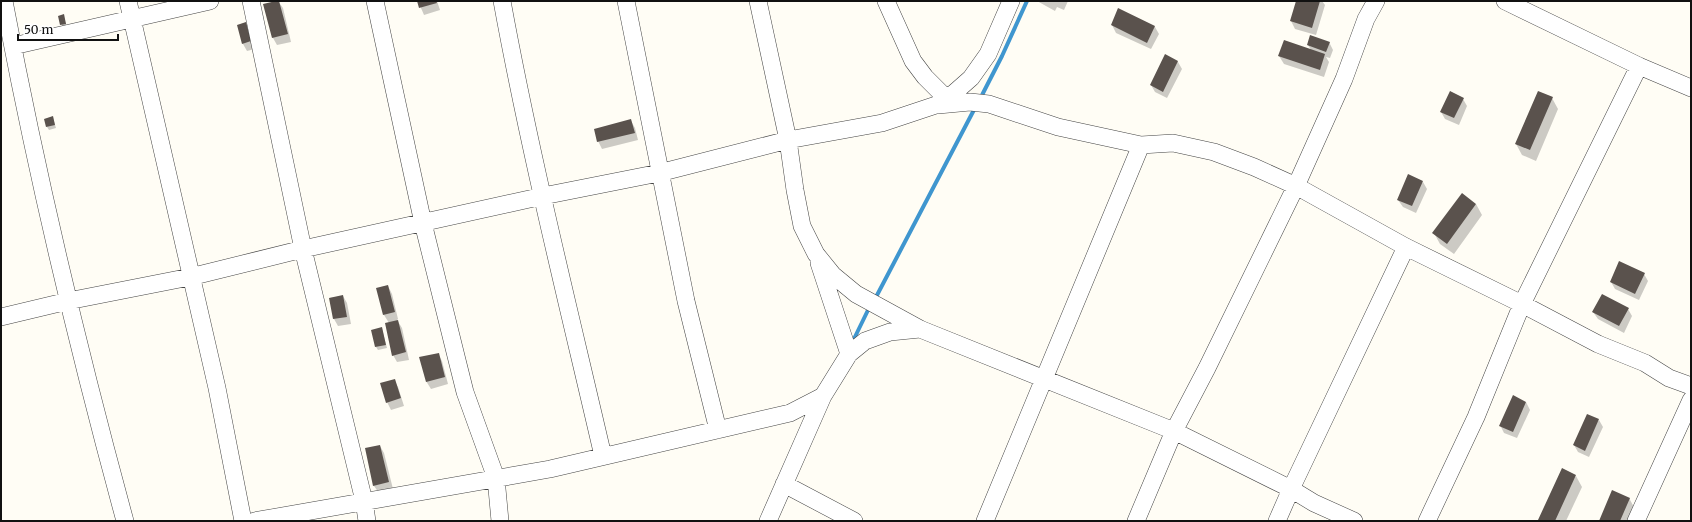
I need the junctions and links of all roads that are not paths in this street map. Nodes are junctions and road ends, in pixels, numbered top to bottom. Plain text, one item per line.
1 (4, 1) edge
2 (128, 1) edge
3 (210, 1) edge
4 (251, 1) edge
5 (375, 1) edge
6 (502, 1) edge
7 (626, 1) edge
8 (758, 1) edge
9 (886, 1) edge
10 (1011, 1) edge
11 (1376, 1) edge
12 (1505, 1) edge
13 (132, 19) junction
14 (13, 46) junction
15 (1639, 66) junction
16 (1691, 88) edge
17 (941, 101) junction
18 (788, 140) junction
19 (1141, 146) junction
20 (659, 173) junction
21 (1296, 186) junction
22 (543, 196) junction
23 (422, 223) junction
24 (1406, 247) junction
25 (303, 250) junction
26 (816, 254) junction
27 (190, 277) junction
28 (68, 301) junction
29 (1522, 304) junction
30 (1, 317) edge
31 (920, 329) junction
32 (849, 354) junction
33 (1044, 379) junction
34 (1691, 386) edge
35 (823, 396) junction
36 (1691, 400) edge
37 (718, 430) junction
38 (1174, 431) junction
39 (603, 456) junction
40 (496, 478) junction
41 (784, 484) junction
42 (1291, 489) junction
43 (364, 501) junction
44 (125, 521) edge
45 (243, 521) edge
46 (254, 521) edge
47 (367, 521) edge
48 (500, 521) edge
49 (768, 521) edge
50 (854, 521) edge
51 (985, 521) edge
52 (1136, 521) edge
53 (1277, 521) edge
54 (1354, 521) edge
55 (1427, 521) edge
56 (1636, 521) edge

1 - 14 street
2 - 13 street
3 - 13 street
4 - 25 street
5 - 23 street
6 - 22 street
7 - 20 street
8 - 18 street
9 - 17 street
10 - 17 street
11 - 21 street
12 - 15 street
13 - 14 street
13 - 27 street
14 - 28 street
15 - 16 street
15 - 29 street
17 - 18 street
17 - 19 street
18 - 20 street
18 - 26 street
19 - 21 street
19 - 33 street
20 - 22 street
20 - 37 street
21 - 24 street
21 - 38 street
22 - 23 street
22 - 39 street
23 - 25 street
23 - 40 street
24 - 29 street
24 - 42 street
25 - 27 street
25 - 43 street
26 - 31 street
26 - 32 street
27 - 28 street
27 - 45 street
28 - 30 street
28 - 44 street
29 - 34 street
29 - 55 street
31 - 32 street
31 - 33 street
32 - 35 street
33 - 38 street
33 - 51 street
35 - 37 street
35 - 41 street
36 - 56 street
37 - 39 street
38 - 42 street
38 - 52 street
39 - 40 street
40 - 43 street
40 - 48 street
41 - 49 street
41 - 50 street
42 - 53 street
42 - 54 street
43 - 46 street
43 - 47 street

